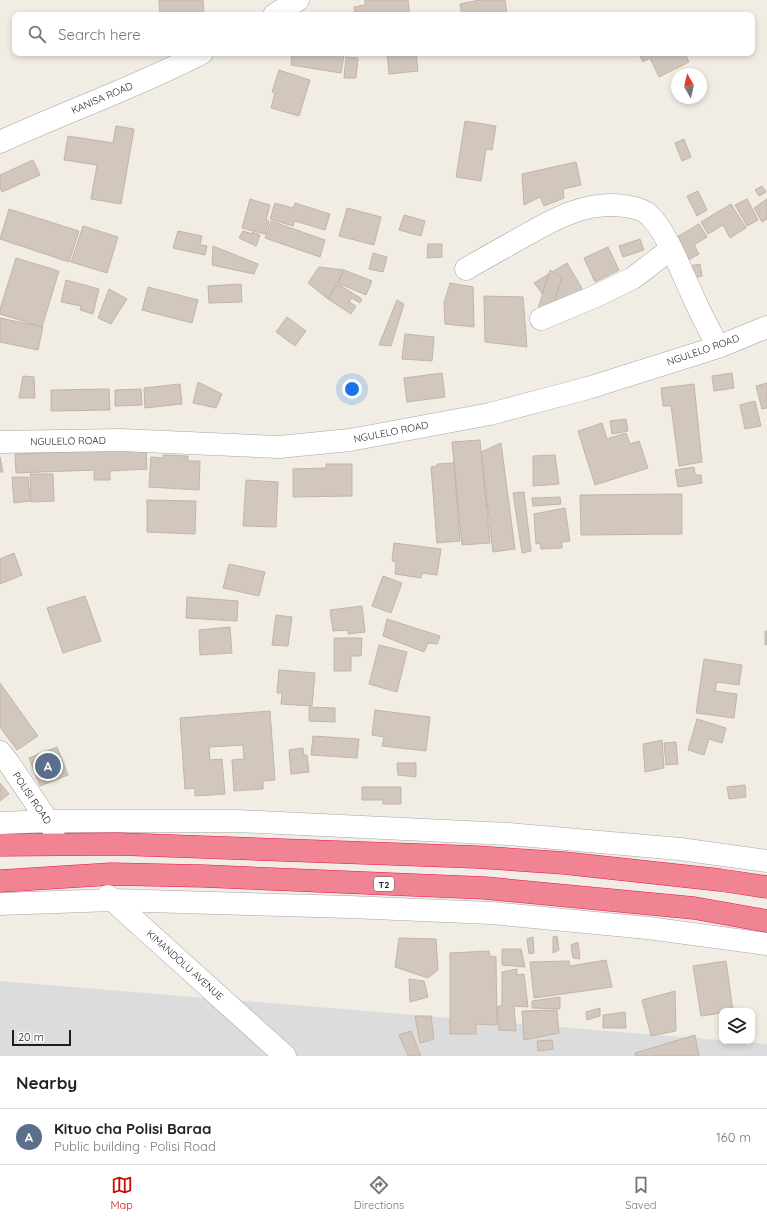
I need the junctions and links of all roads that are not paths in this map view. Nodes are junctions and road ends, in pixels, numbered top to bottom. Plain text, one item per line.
1 (298, 0) edge
2 (279, 12) edge
3 (196, 56) edge
4 (0, 142) edge
5 (671, 249) junction
6 (466, 269) dead end
7 (541, 319) dead end
8 (767, 327) edge
9 (718, 347) junction
10 (0, 442) edge
11 (0, 752) edge
12 (48, 821) junction
13 (0, 823) edge
14 (0, 844) edge
15 (62, 844) junction
16 (767, 861) edge
17 (82, 876) junction
18 (0, 881) edge
19 (767, 887) edge
20 (113, 900) junction
21 (2, 908) edge
22 (767, 920) edge
23 (767, 944) edge
24 (285, 1056) edge

1 - 2 street
3 - 4 street, KANISA ROAD
5 - 6 street
5 - 7 street
5 - 9 street
8 - 9 street, NGULELO ROAD
9 - 10 street, NGULELO ROAD
11 - 12 street, POLISI ROAD
12 - 13 street
12 - 15 street, POLISI ROAD
12 - 16 street
14 - 15 highway
15 - 19 highway
17 - 18 highway, T2
17 - 20 street, KIMANDOLU AVENUE
17 - 22 highway, T2
20 - 21 street
20 - 23 street
20 - 24 street, KIMANDOLU AVENUE

